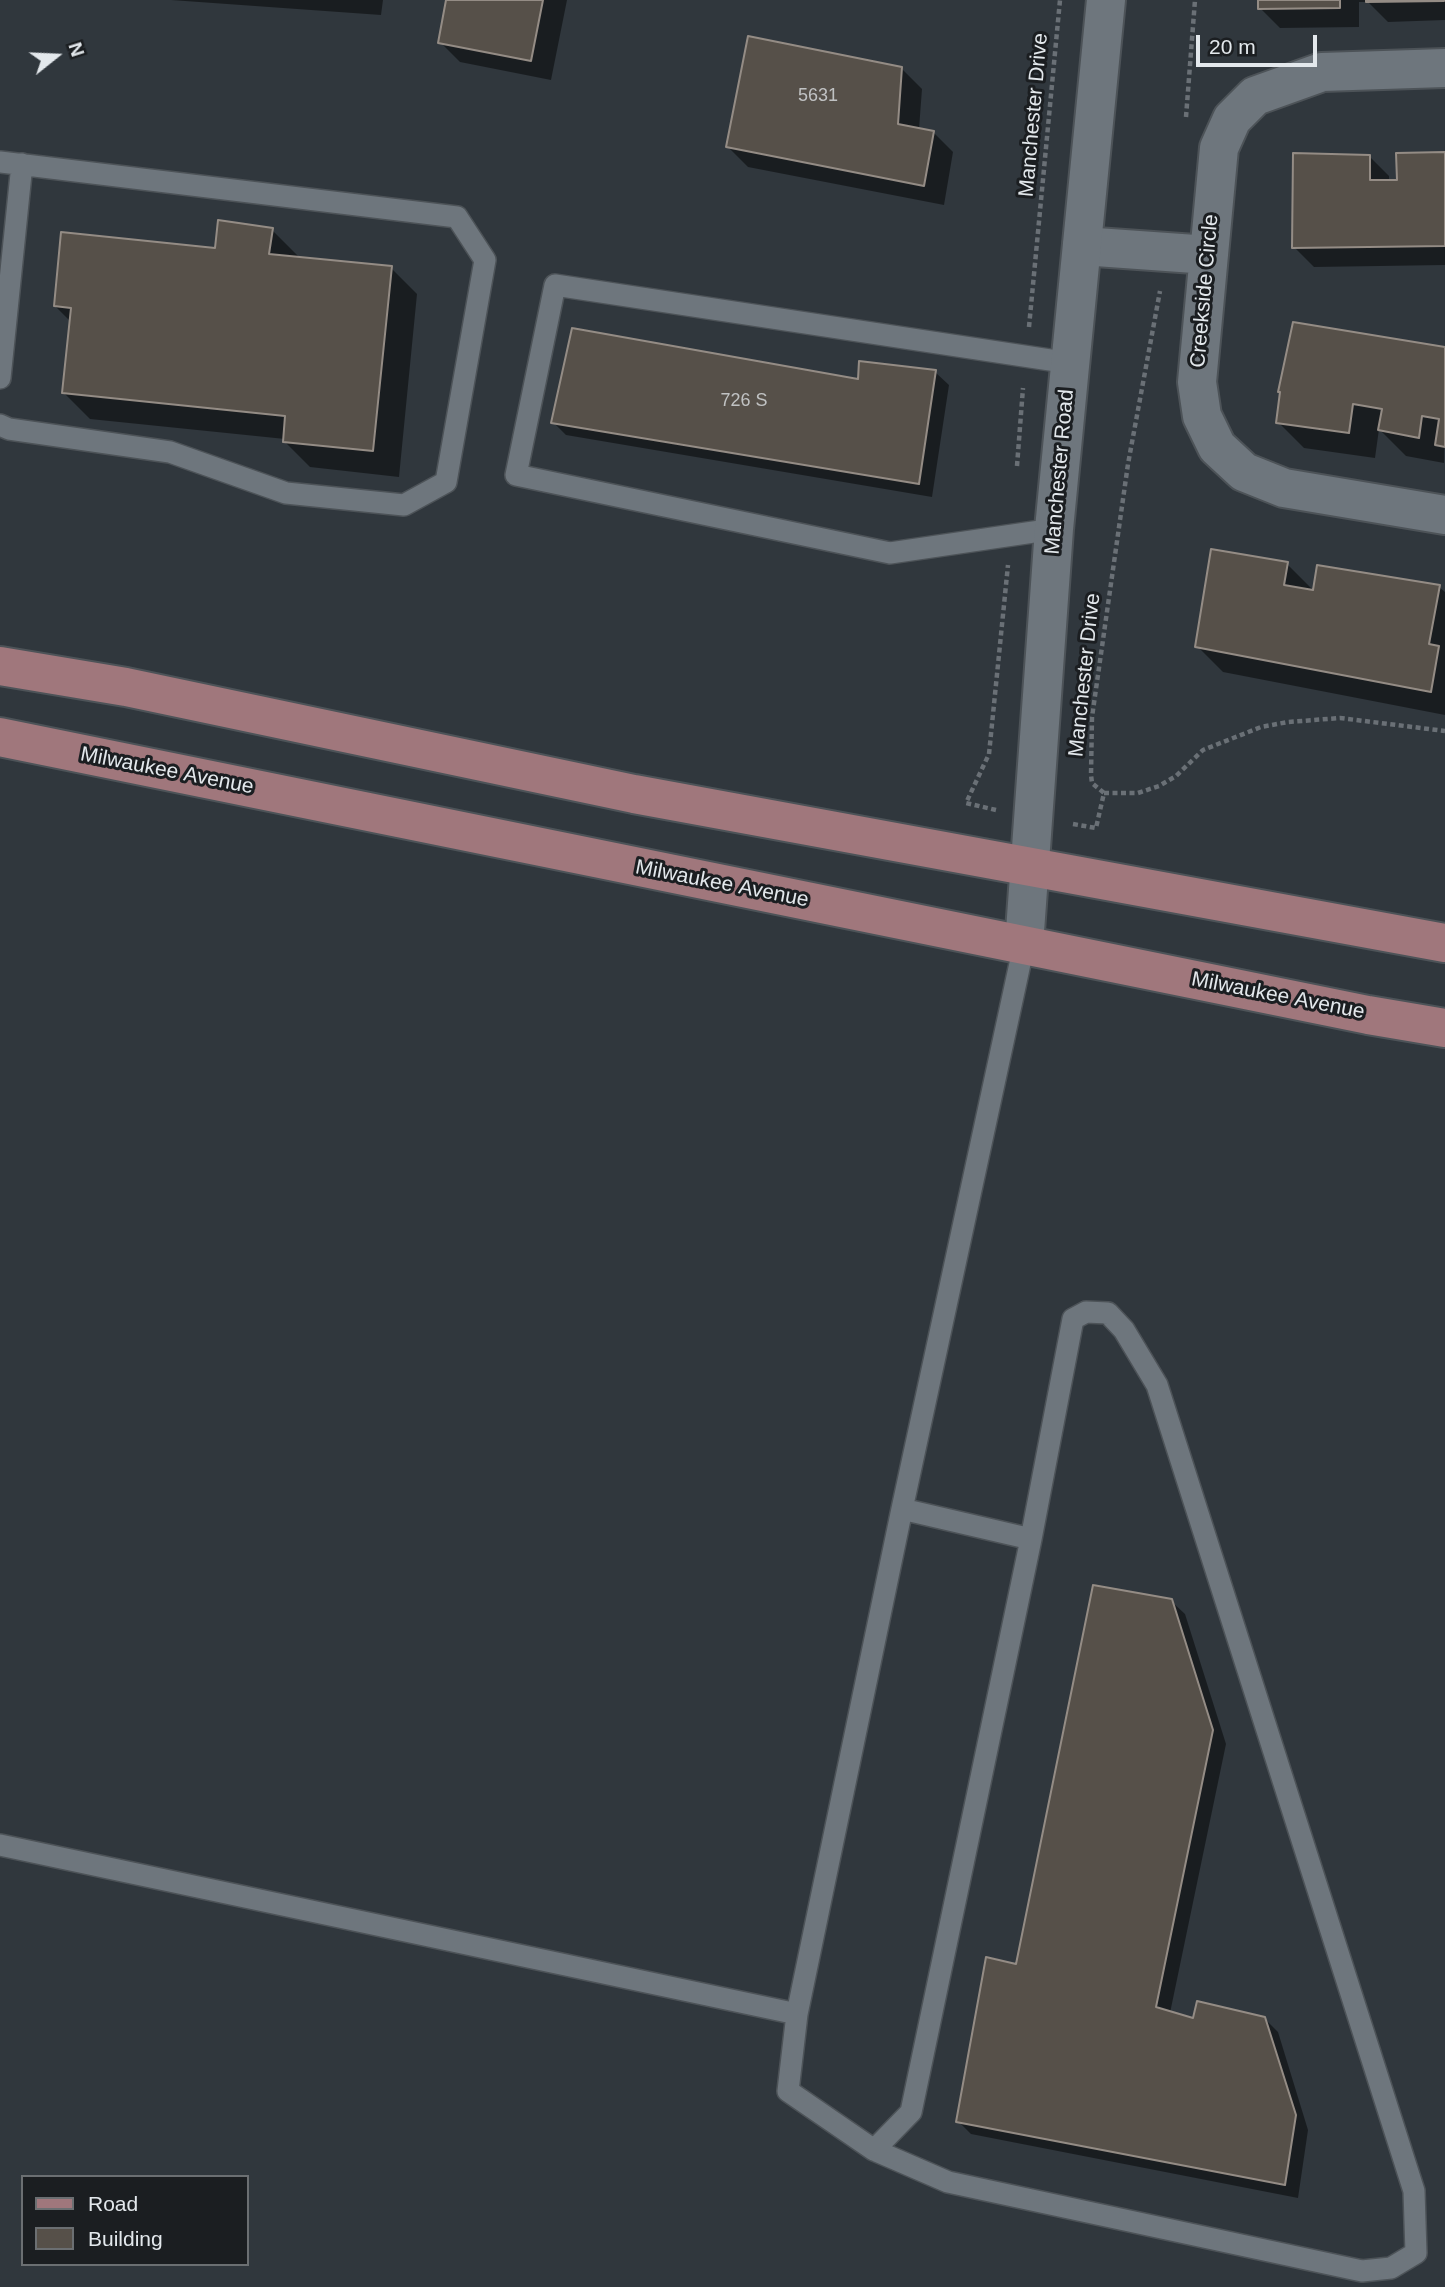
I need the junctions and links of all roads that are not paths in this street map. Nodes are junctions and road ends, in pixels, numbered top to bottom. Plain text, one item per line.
1 (1107, 0) edge
2 (1445, 68) edge
3 (0, 162) edge
4 (22, 164) junction
5 (1082, 246) junction
6 (1209, 255) junction
7 (1070, 363) junction
8 (0, 378) edge
9 (0, 425) edge
10 (1445, 514) edge
11 (1054, 529) junction
12 (0, 666) edge
13 (0, 737) edge
14 (1031, 867) junction
15 (1445, 943) edge
16 (1024, 945) junction
17 (1445, 1028) edge
18 (902, 1509) junction
19 (1031, 1539) junction
20 (0, 1845) edge
21 (797, 2014) junction
22 (874, 2150) junction

1 - 5 street, Manchester Road
2 - 6 street, Creekside Circle
3 - 4 lane
4 - 8 lane
4 - 9 lane
5 - 6 street
5 - 7 street, Manchester Road
6 - 10 street, Creekside Circle
7 - 11 street, Manchester Road
7 - 11 lane
11 - 14 street, Manchester Road
12 - 14 main road
13 - 16 main road, Milwaukee Avenue
14 - 15 main road
14 - 16 street, Manchester Road
16 - 17 main road, Milwaukee Avenue
16 - 18 lane
18 - 19 lane
18 - 21 lane
19 - 22 lane
19 - 22 lane
20 - 21 lane
21 - 22 lane

